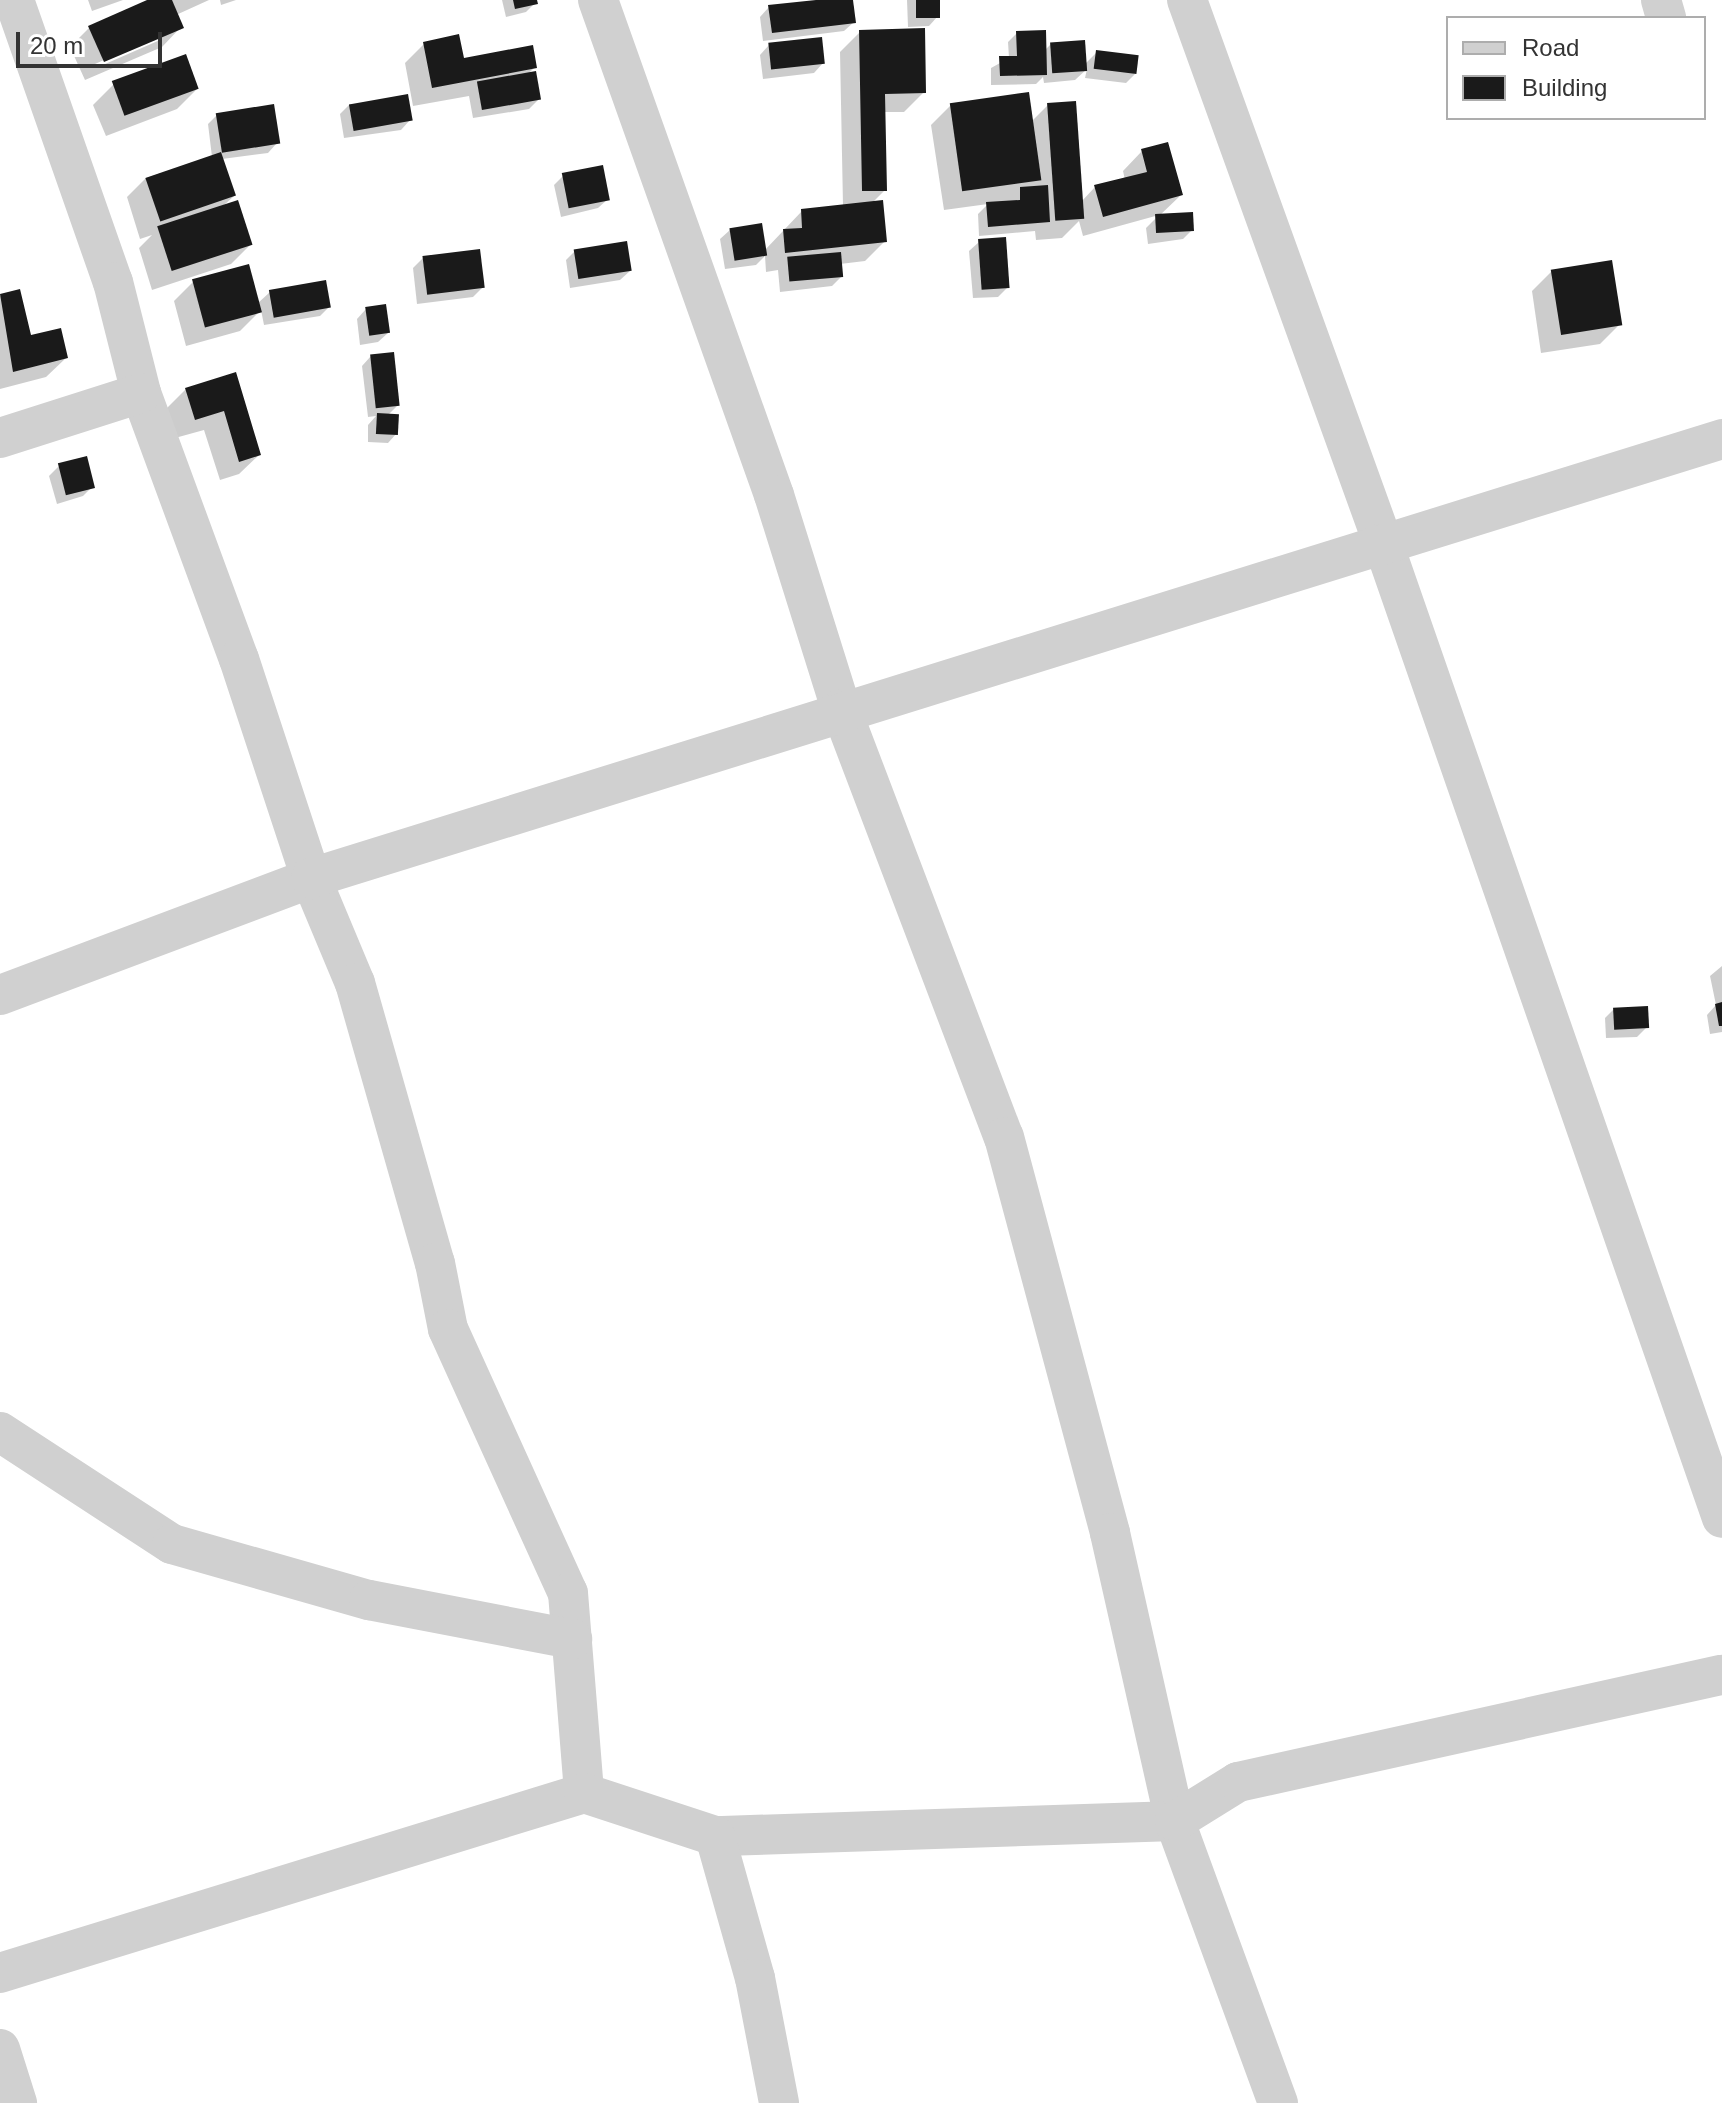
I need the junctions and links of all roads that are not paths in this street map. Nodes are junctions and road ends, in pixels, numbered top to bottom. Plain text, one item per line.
1 (14, 0) edge
2 (598, 0) edge
3 (1187, 0) edge
4 (141, 393) junction
5 (0, 438) edge
6 (1722, 439) edge
7 (1383, 543) junction
8 (841, 709) junction
9 (311, 878) junction
10 (0, 995) edge
11 (0, 1432) edge
12 (1722, 1518) edge
13 (572, 1639) junction
14 (1722, 1675) edge
15 (584, 1793) junction
16 (1175, 1821) junction
17 (715, 1836) junction
18 (0, 1973) edge
19 (0, 2049) edge
20 (17, 2103) edge
21 (779, 2103) edge
22 (1278, 2103) edge

1 - 4 street
2 - 8 street
3 - 7 street
4 - 5 street
4 - 9 street
6 - 7 street
7 - 8 street
7 - 12 street
8 - 9 street
8 - 16 street
9 - 10 street
9 - 13 street
11 - 13 street
13 - 15 street
14 - 16 street
15 - 17 street
15 - 18 street
16 - 17 street
16 - 22 street
17 - 21 street
19 - 20 street

